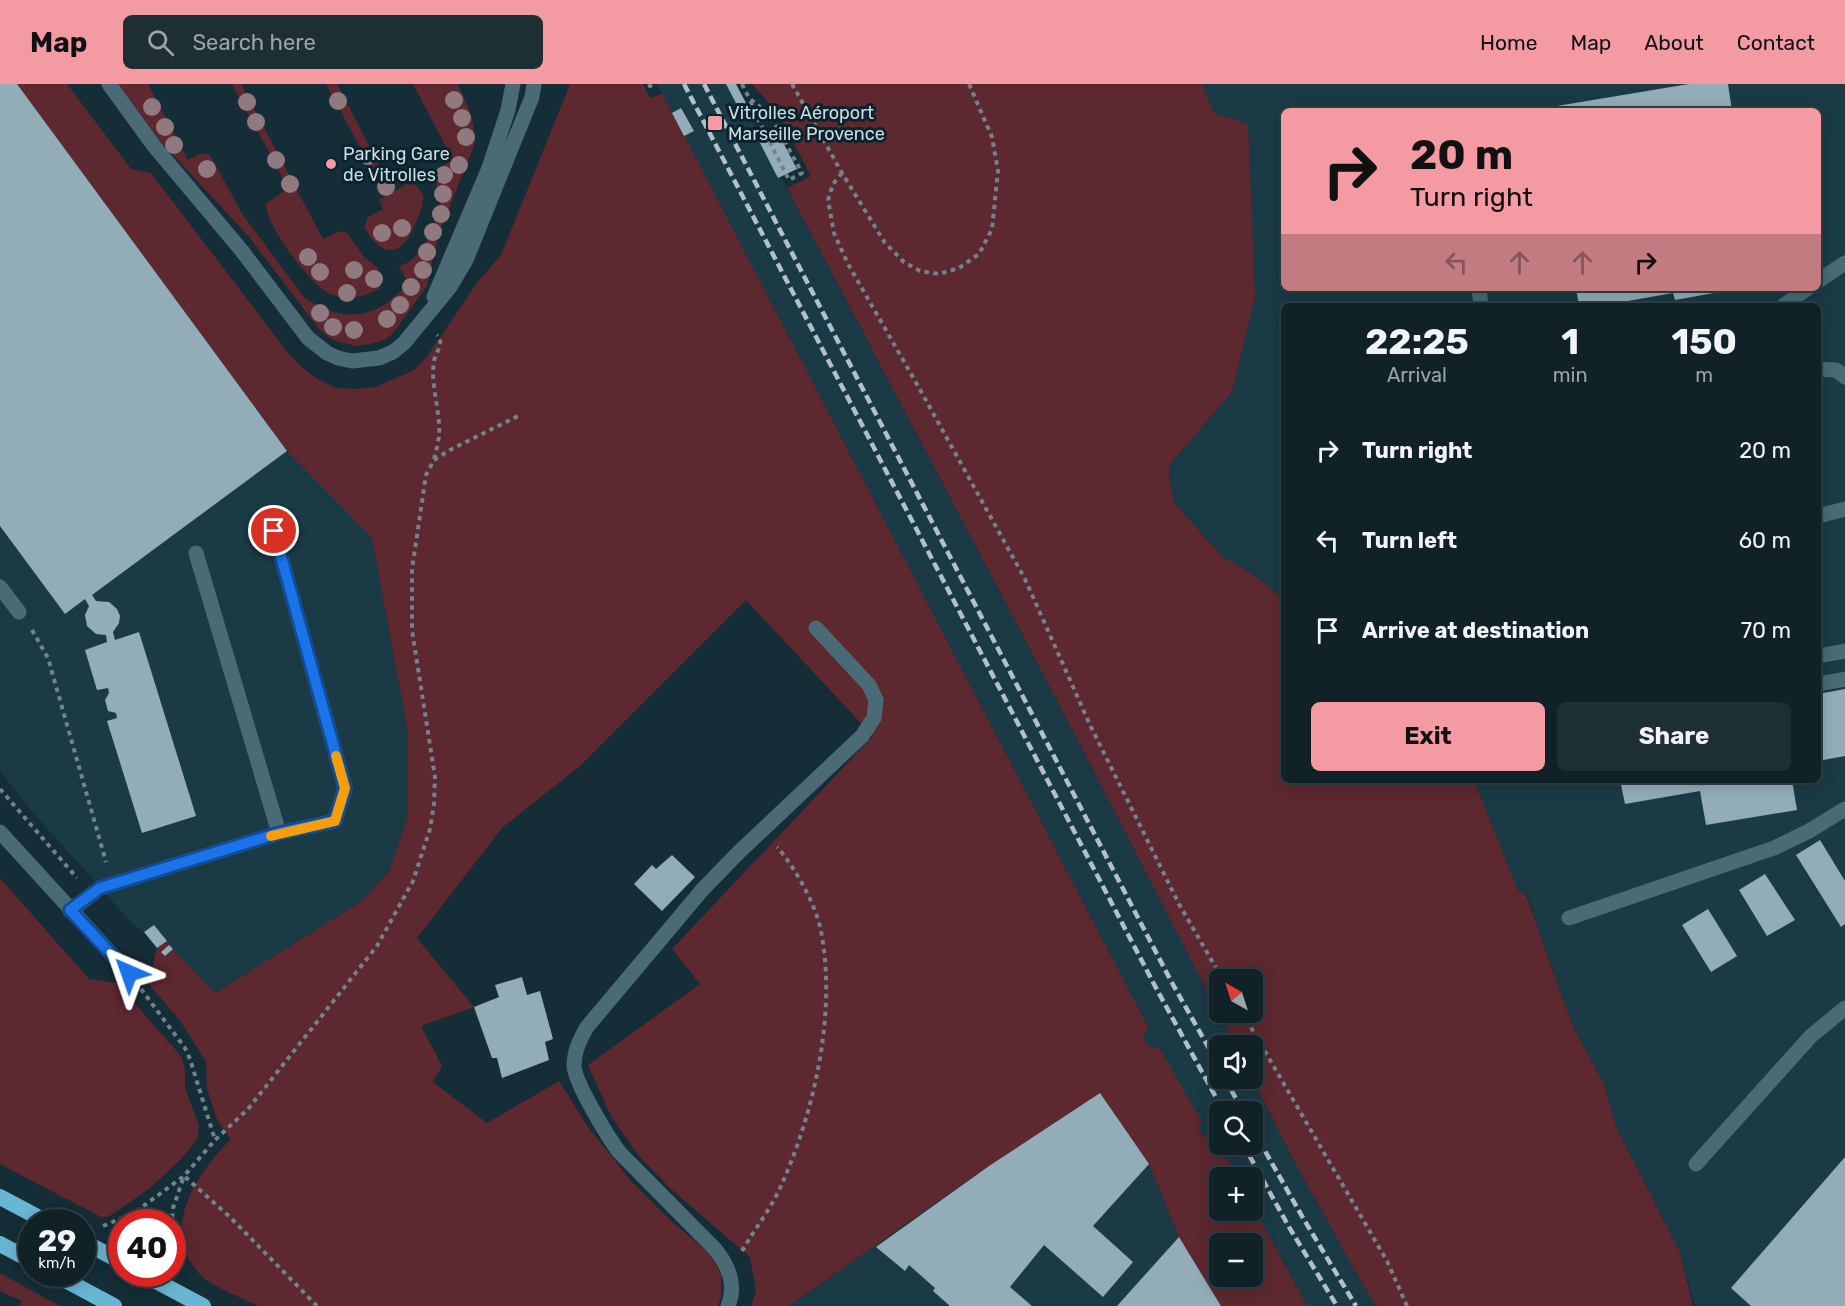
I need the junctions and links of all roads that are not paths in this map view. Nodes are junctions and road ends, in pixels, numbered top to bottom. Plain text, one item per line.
1 (109, 84) edge
2 (513, 84) edge
3 (534, 84) edge
4 (1845, 263) edge
5 (1821, 279) edge
6 (1804, 291) edge
7 (1787, 303) edge
8 (415, 331) junction
9 (1821, 369) edge
10 (1845, 377) edge
11 (1845, 510) edge
12 (1821, 515) edge
13 (274, 531) dead end
14 (196, 553) dead end
15 (0, 587) edge
16 (19, 612) road end
17 (816, 628) dead end
18 (1845, 651) edge
19 (1821, 655) edge
20 (1845, 679) edge
21 (1821, 683) edge
22 (1845, 809) edge
23 (0, 832) edge
24 (279, 833) junction
25 (70, 910) junction
26 (1569, 918) dead end
27 (129, 973) road end
28 (1845, 1008) edge
29 (1696, 1164) dead end
30 (0, 1197) edge
31 (23, 1209) edge
32 (96, 1241) edge
33 (0, 1244) edge
34 (108, 1251) edge
35 (18, 1254) edge
36 (78, 1287) edge
37 (167, 1287) edge
38 (114, 1306) edge
39 (203, 1306) edge
40 (728, 1306) edge

1 - 8 street
2 - 8 street
3 - 8 street
4 - 5 street
6 - 7 street
9 - 10 street
11 - 12 street
13 - 24 street
14 - 24 street
15 - 16 street
17 - 40 street
18 - 19 street
20 - 21 street
22 - 26 street
23 - 25 street
24 - 25 street
25 - 27 street
28 - 29 street
30 - 31 highway
32 - 34 highway
33 - 35 highway
36 - 38 highway
37 - 39 highway

